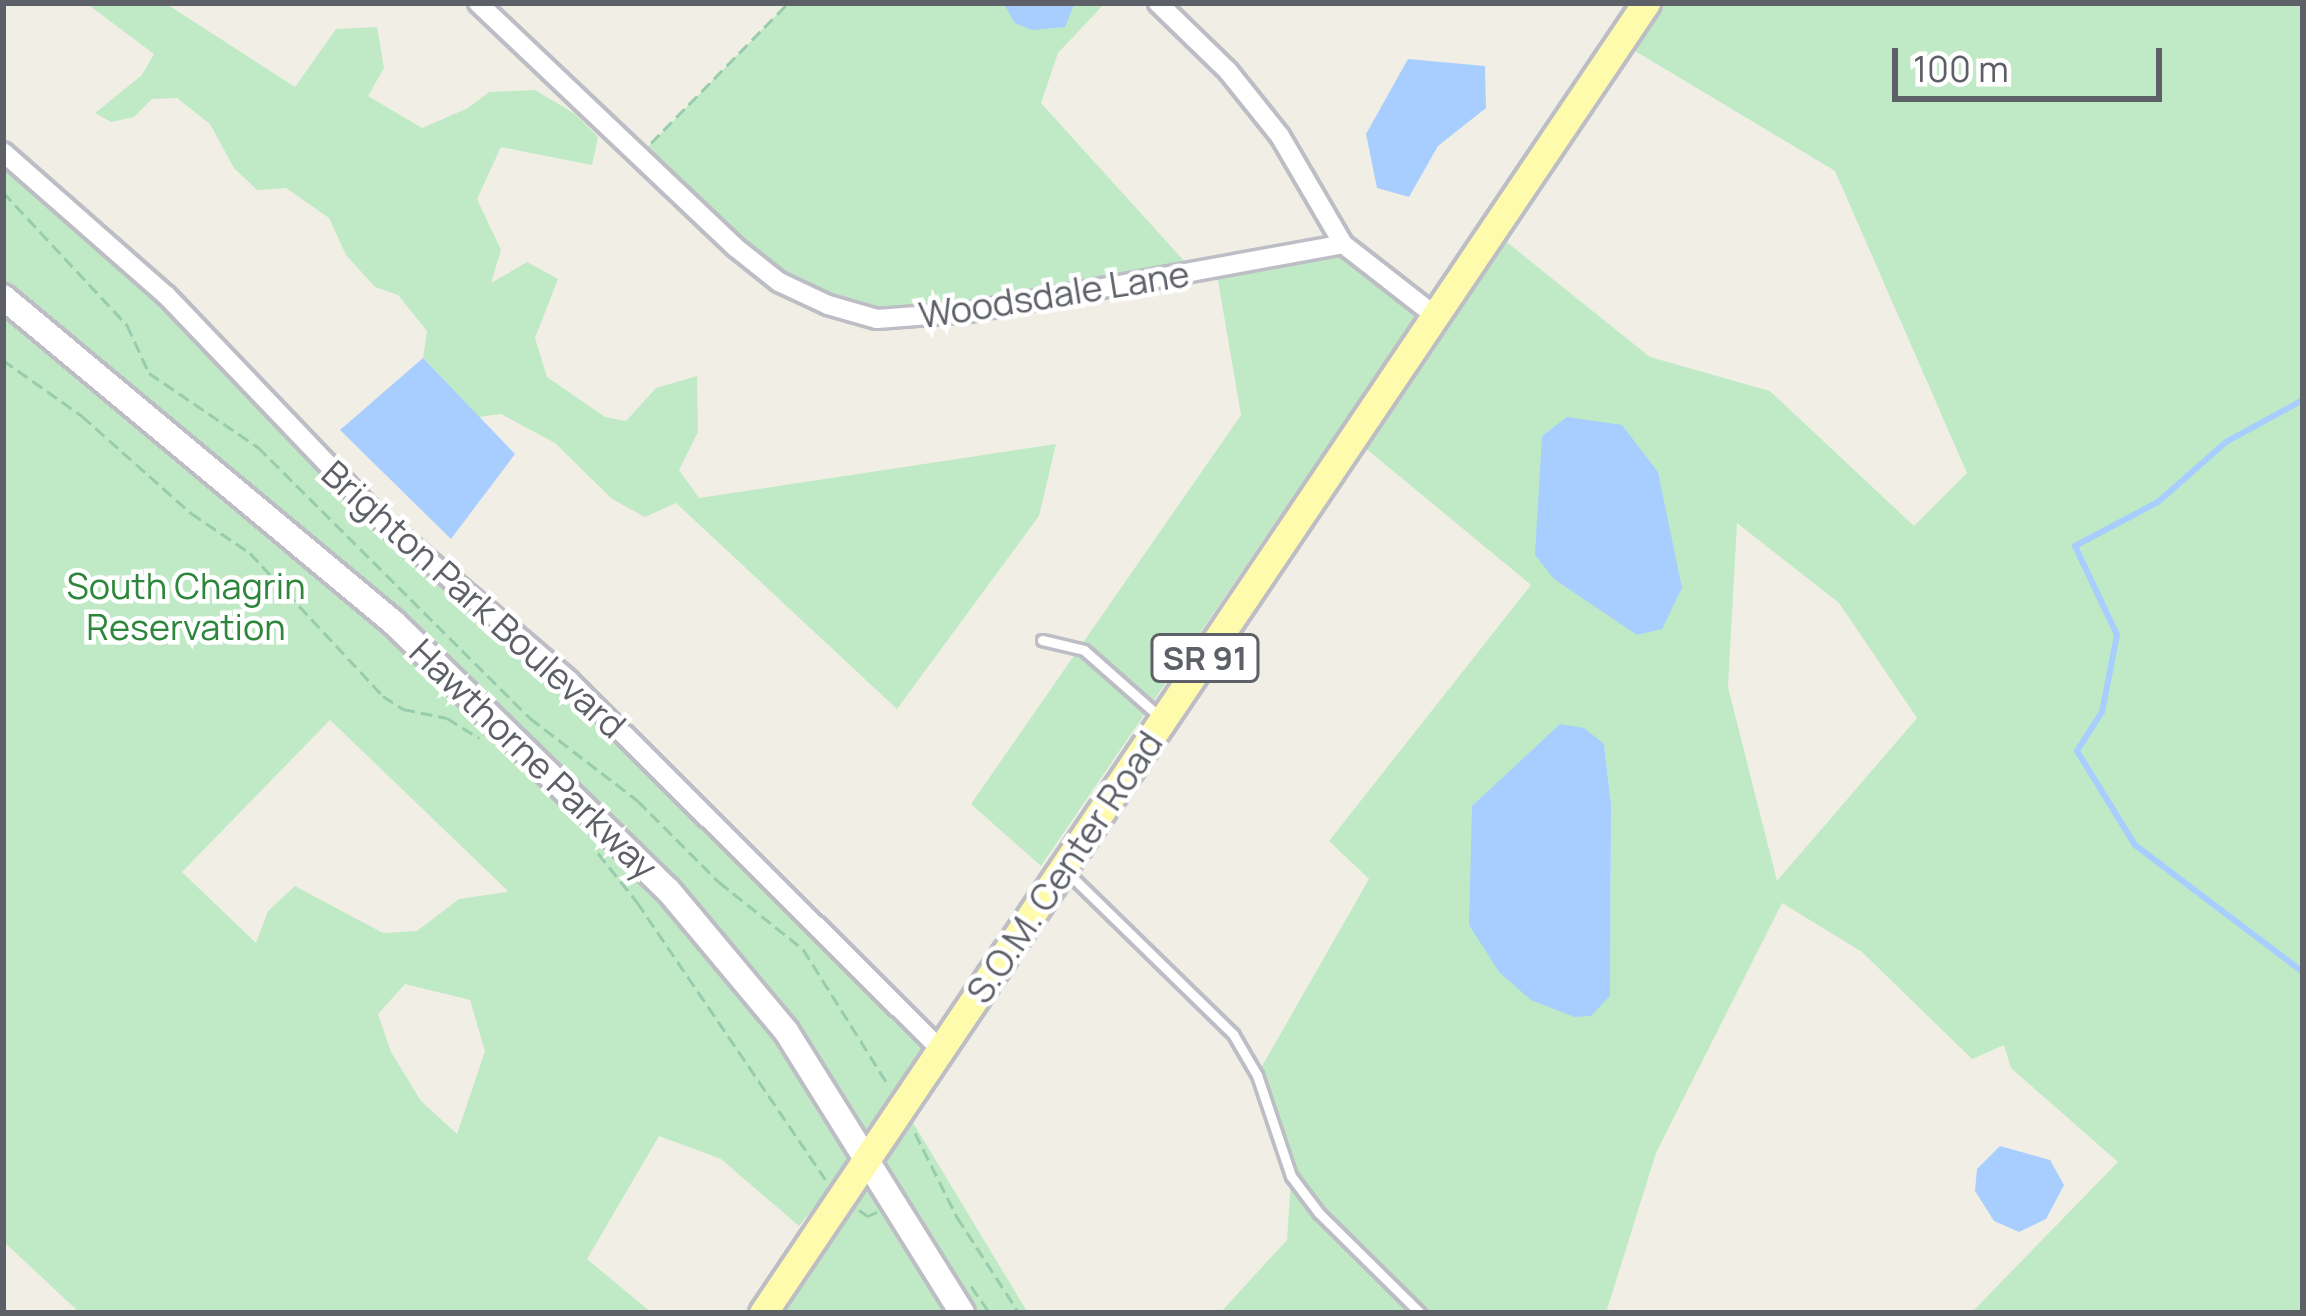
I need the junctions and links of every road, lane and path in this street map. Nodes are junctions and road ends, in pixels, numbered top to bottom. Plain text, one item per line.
1 (478, 3) edge
2 (788, 3) edge
3 (1158, 3) edge
4 (1646, 3) edge
5 (3, 152) edge
6 (639, 156) junction
7 (1343, 244) junction
8 (3, 297) edge
9 (1433, 314) junction
10 (3, 360) edge
11 (1042, 640) dead end
12 (1163, 721) junction
13 (491, 748) dead end
14 (595, 850) dead end
15 (1064, 868) junction
16 (941, 1050) junction
17 (868, 1159) junction
18 (836, 1188) dead end
19 (857, 1208) dead end
20 (878, 1211) dead end
21 (763, 1313) edge
22 (962, 1313) edge
23 (1420, 1313) edge

1 - 6 street, Woodsdale Lane
2 - 6 path
3 - 7 street
4 - 9 main road, S.O.M. Center Road / SR 91
5 - 16 street, Brighton Park Boulevard
6 - 7 street, Woodsdale Lane
7 - 9 street
8 - 17 street, Hawthorne Parkway
9 - 12 main road, S.O.M. Center Road / SR 91
10 - 13 path
11 - 12 lane
12 - 15 main road, S.O.M. Center Road / SR 91
14 - 18 path
15 - 16 main road, S.O.M. Center Road / SR 91
15 - 23 lane
16 - 17 main road, S.O.M. Center Road / SR 91
17 - 21 main road, S.O.M. Center Road / SR 91
17 - 22 street, Hawthorne Parkway
19 - 20 path

